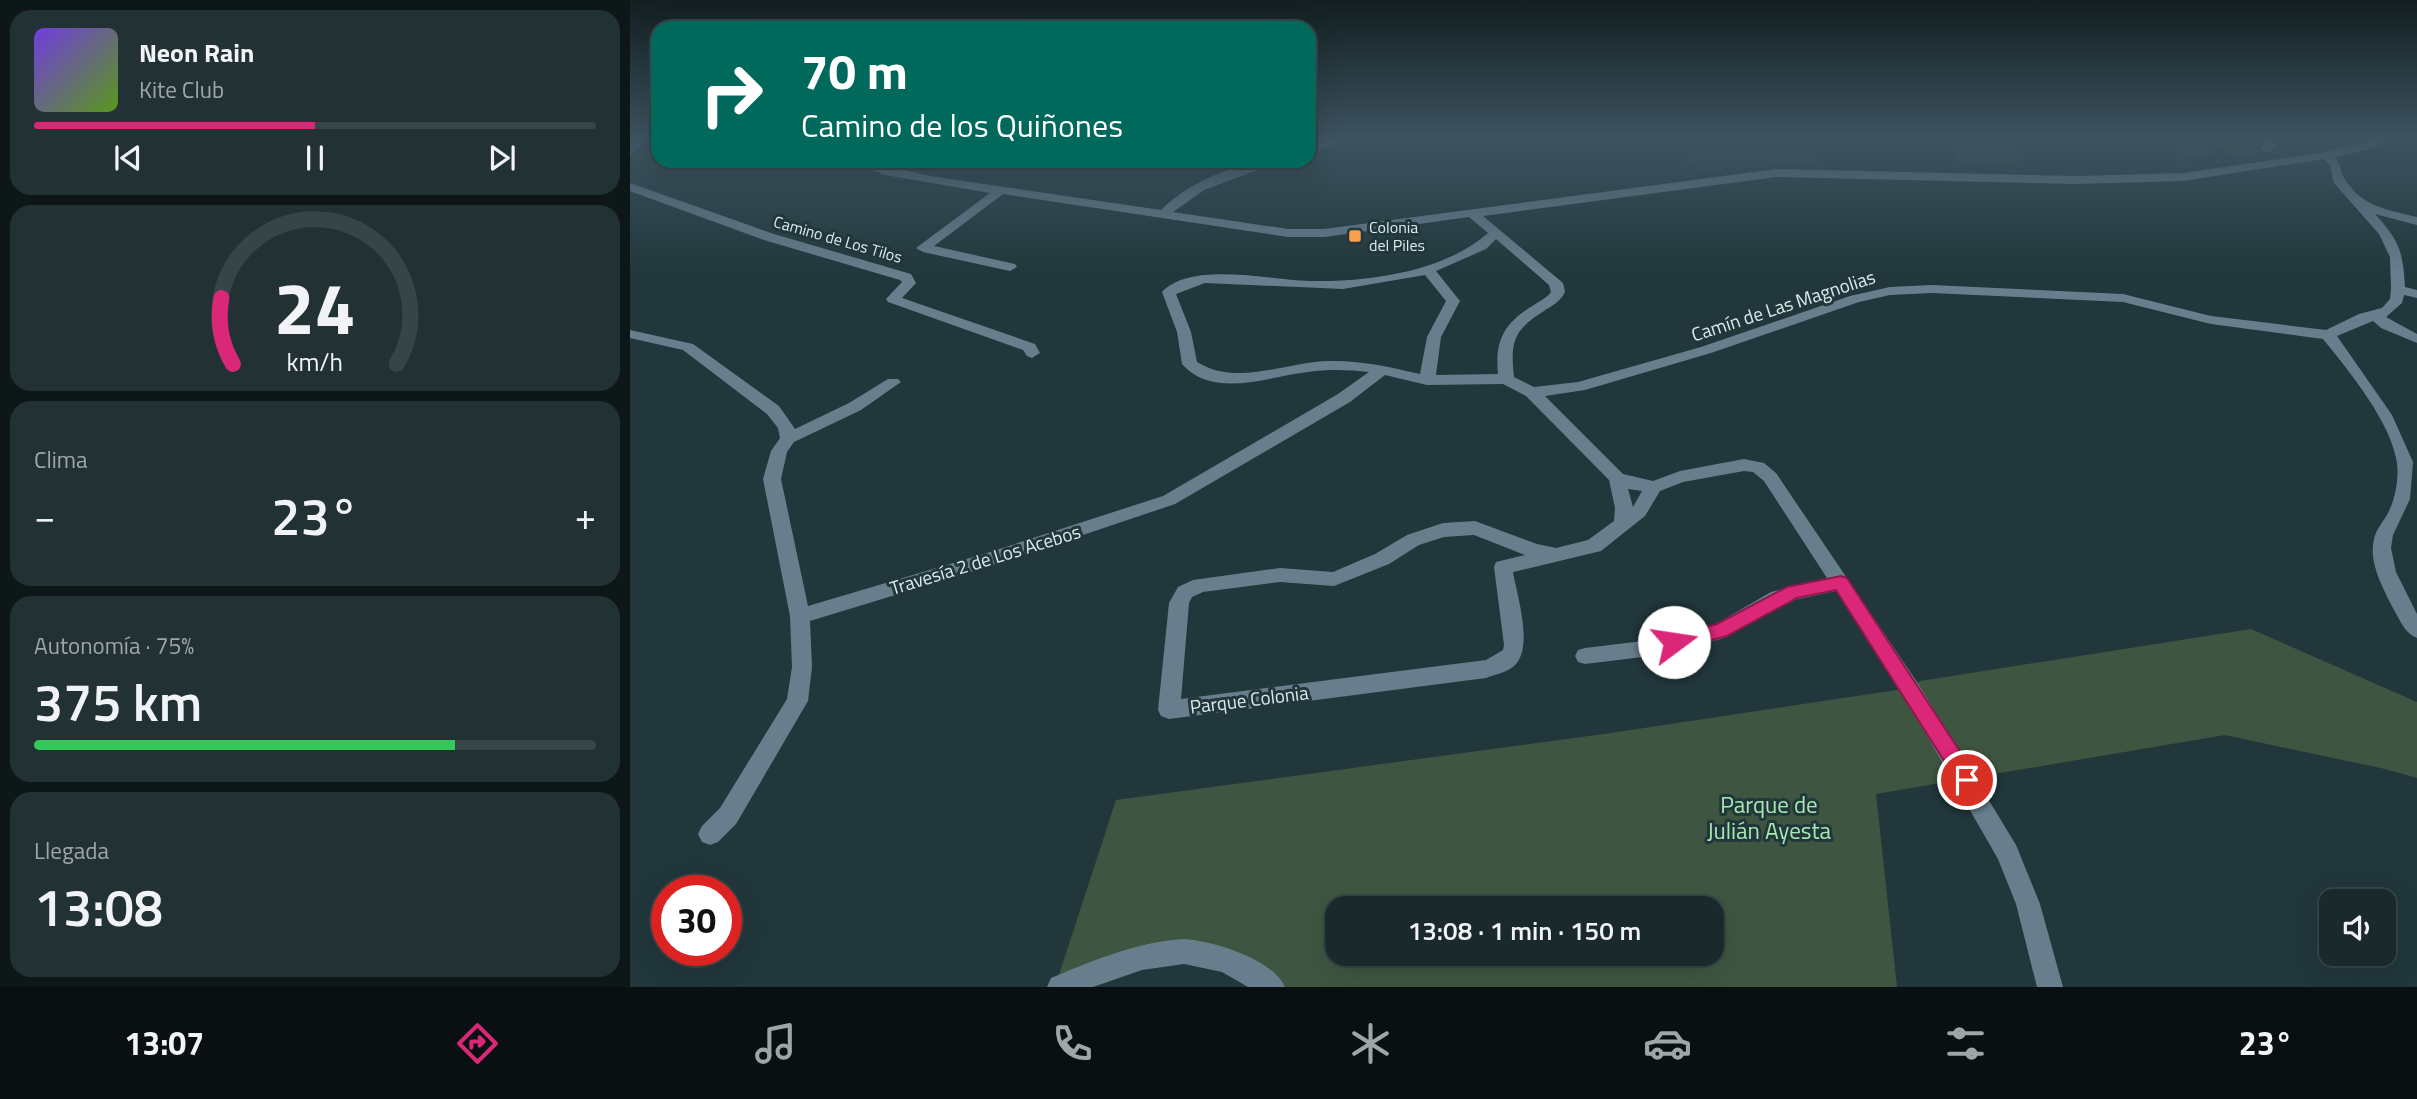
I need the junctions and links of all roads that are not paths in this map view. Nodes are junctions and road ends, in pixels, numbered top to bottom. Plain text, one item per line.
1 (959, 183) edge
2 (1211, 183) edge
3 (1702, 183) edge
4 (2341, 183) edge
5 (630, 187) edge
6 (1001, 190) junction
7 (2360, 206) junction
8 (1473, 214) junction
9 (1163, 215) junction
10 (2417, 220) edge
11 (1495, 233) junction
12 (1010, 267) dead end
13 (1428, 270) junction
14 (2398, 289) junction
15 (2417, 294) edge
16 (2376, 316) junction
17 (630, 334) edge
18 (2328, 335) junction
19 (2417, 339) edge
20 (1032, 353) dead end
21 (1382, 370) junction
22 (1506, 379) junction
23 (1427, 380) junction
24 (893, 382) dead end
25 (1532, 392) junction
26 (788, 438) junction
27 (1617, 478) junction
28 (1654, 487) junction
29 (1623, 523) junction
30 (1495, 536) junction
31 (1558, 555) junction
32 (1503, 566) junction
33 (1841, 583) junction
34 (800, 616) junction
35 (2417, 630) edge
36 (1585, 656) dead end
37 (710, 834) dead end
38 (1060, 987) edge
39 (1272, 987) edge
40 (2050, 987) edge

1 - 6 street
2 - 9 street
3 - 8 street
4 - 7 street
5 - 20 street, Camino de Los Tilos
6 - 9 street
6 - 12 street
7 - 10 street
7 - 14 street
8 - 9 street
8 - 11 street
11 - 13 street
11 - 22 street
13 - 21 street
13 - 23 street
14 - 15 street
14 - 16 street
16 - 18 street
16 - 19 street
17 - 26 street
18 - 25 street, Camín de Las Magnolias
18 - 35 street
21 - 23 street
21 - 34 street, Travesía 2 de Los Acebos
22 - 23 street
22 - 25 street
24 - 26 street
25 - 27 street
26 - 34 street
27 - 28 street
27 - 29 street
28 - 29 street, Parque Colonia
28 - 33 street
29 - 31 street, Parque Colonia
30 - 31 street, Parque Colonia
30 - 32 street, Parque Colonia
30 - 32 street, Parque Colonia
31 - 32 street, Parque Colonia
33 - 36 street
33 - 40 street
34 - 37 street
38 - 39 street

